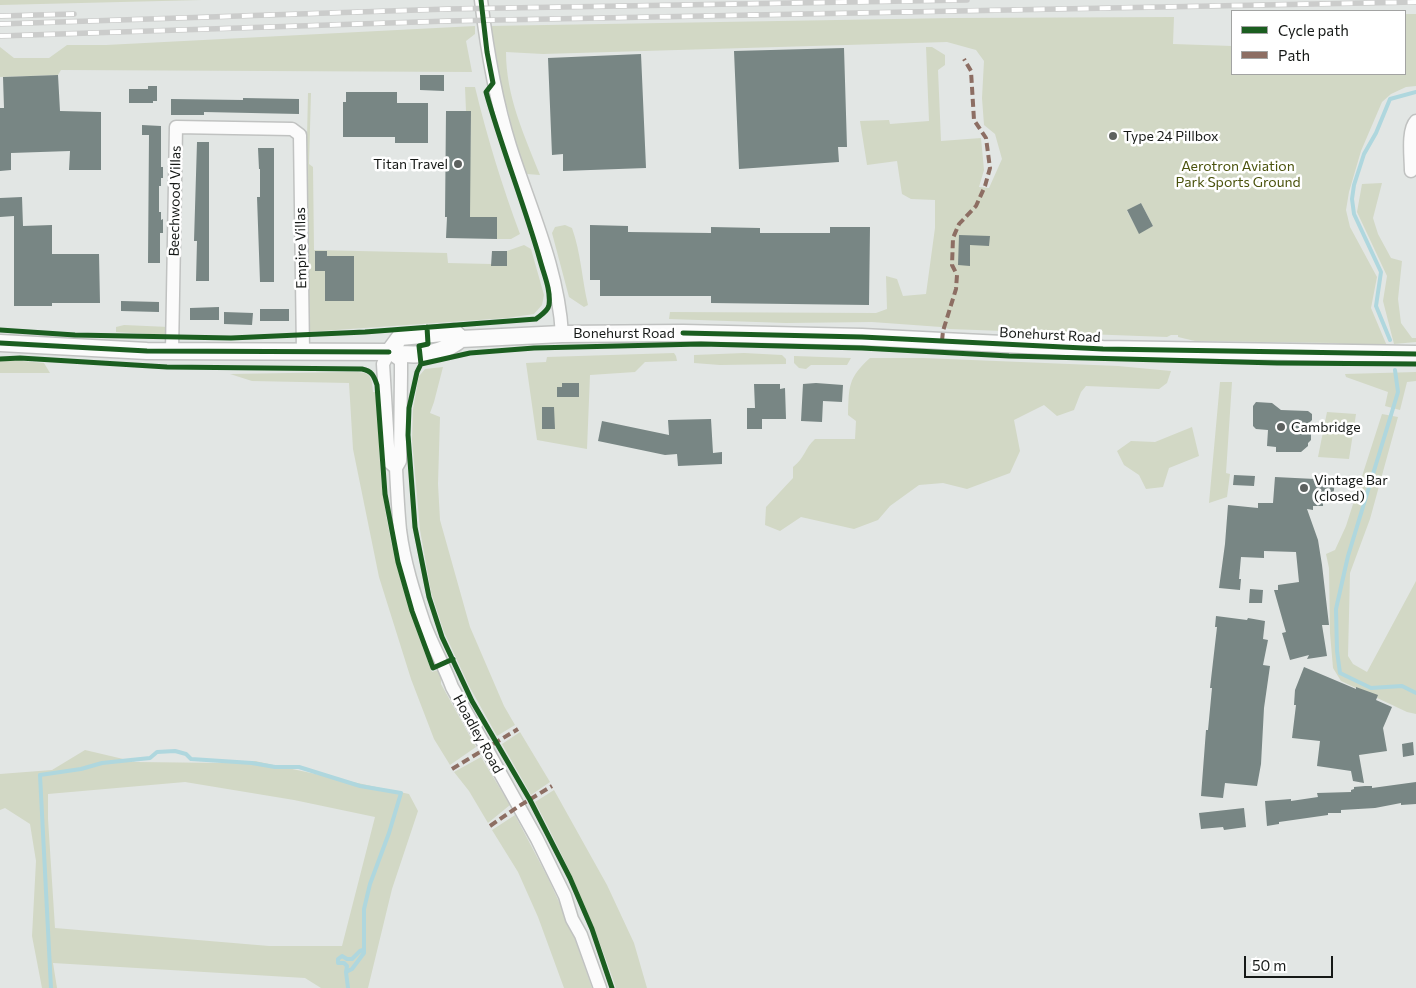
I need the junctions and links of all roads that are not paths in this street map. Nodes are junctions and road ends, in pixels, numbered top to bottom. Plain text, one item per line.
1 (481, 0) edge
2 (1416, 121) edge
3 (300, 145) joint
4 (1411, 171) dead end
5 (562, 334) junction
6 (0, 343) edge
7 (172, 351) junction
8 (303, 352) junction
9 (389, 352) junction
10 (1416, 354) edge
11 (396, 468) junction
12 (600, 988) edge

1 - 5 street
2 - 4 street
3 - 7 street, Beechwood Villas
3 - 8 street, Empire Villas
5 - 9 main road, Bonehurst Road
5 - 10 main road, Bonehurst Road
6 - 7 main road, Bonehurst Road
7 - 8 main road, Bonehurst Road
8 - 9 main road, Bonehurst Road
9 - 11 street, Hoadley Road
9 - 11 street
11 - 12 street, Hoadley Road

